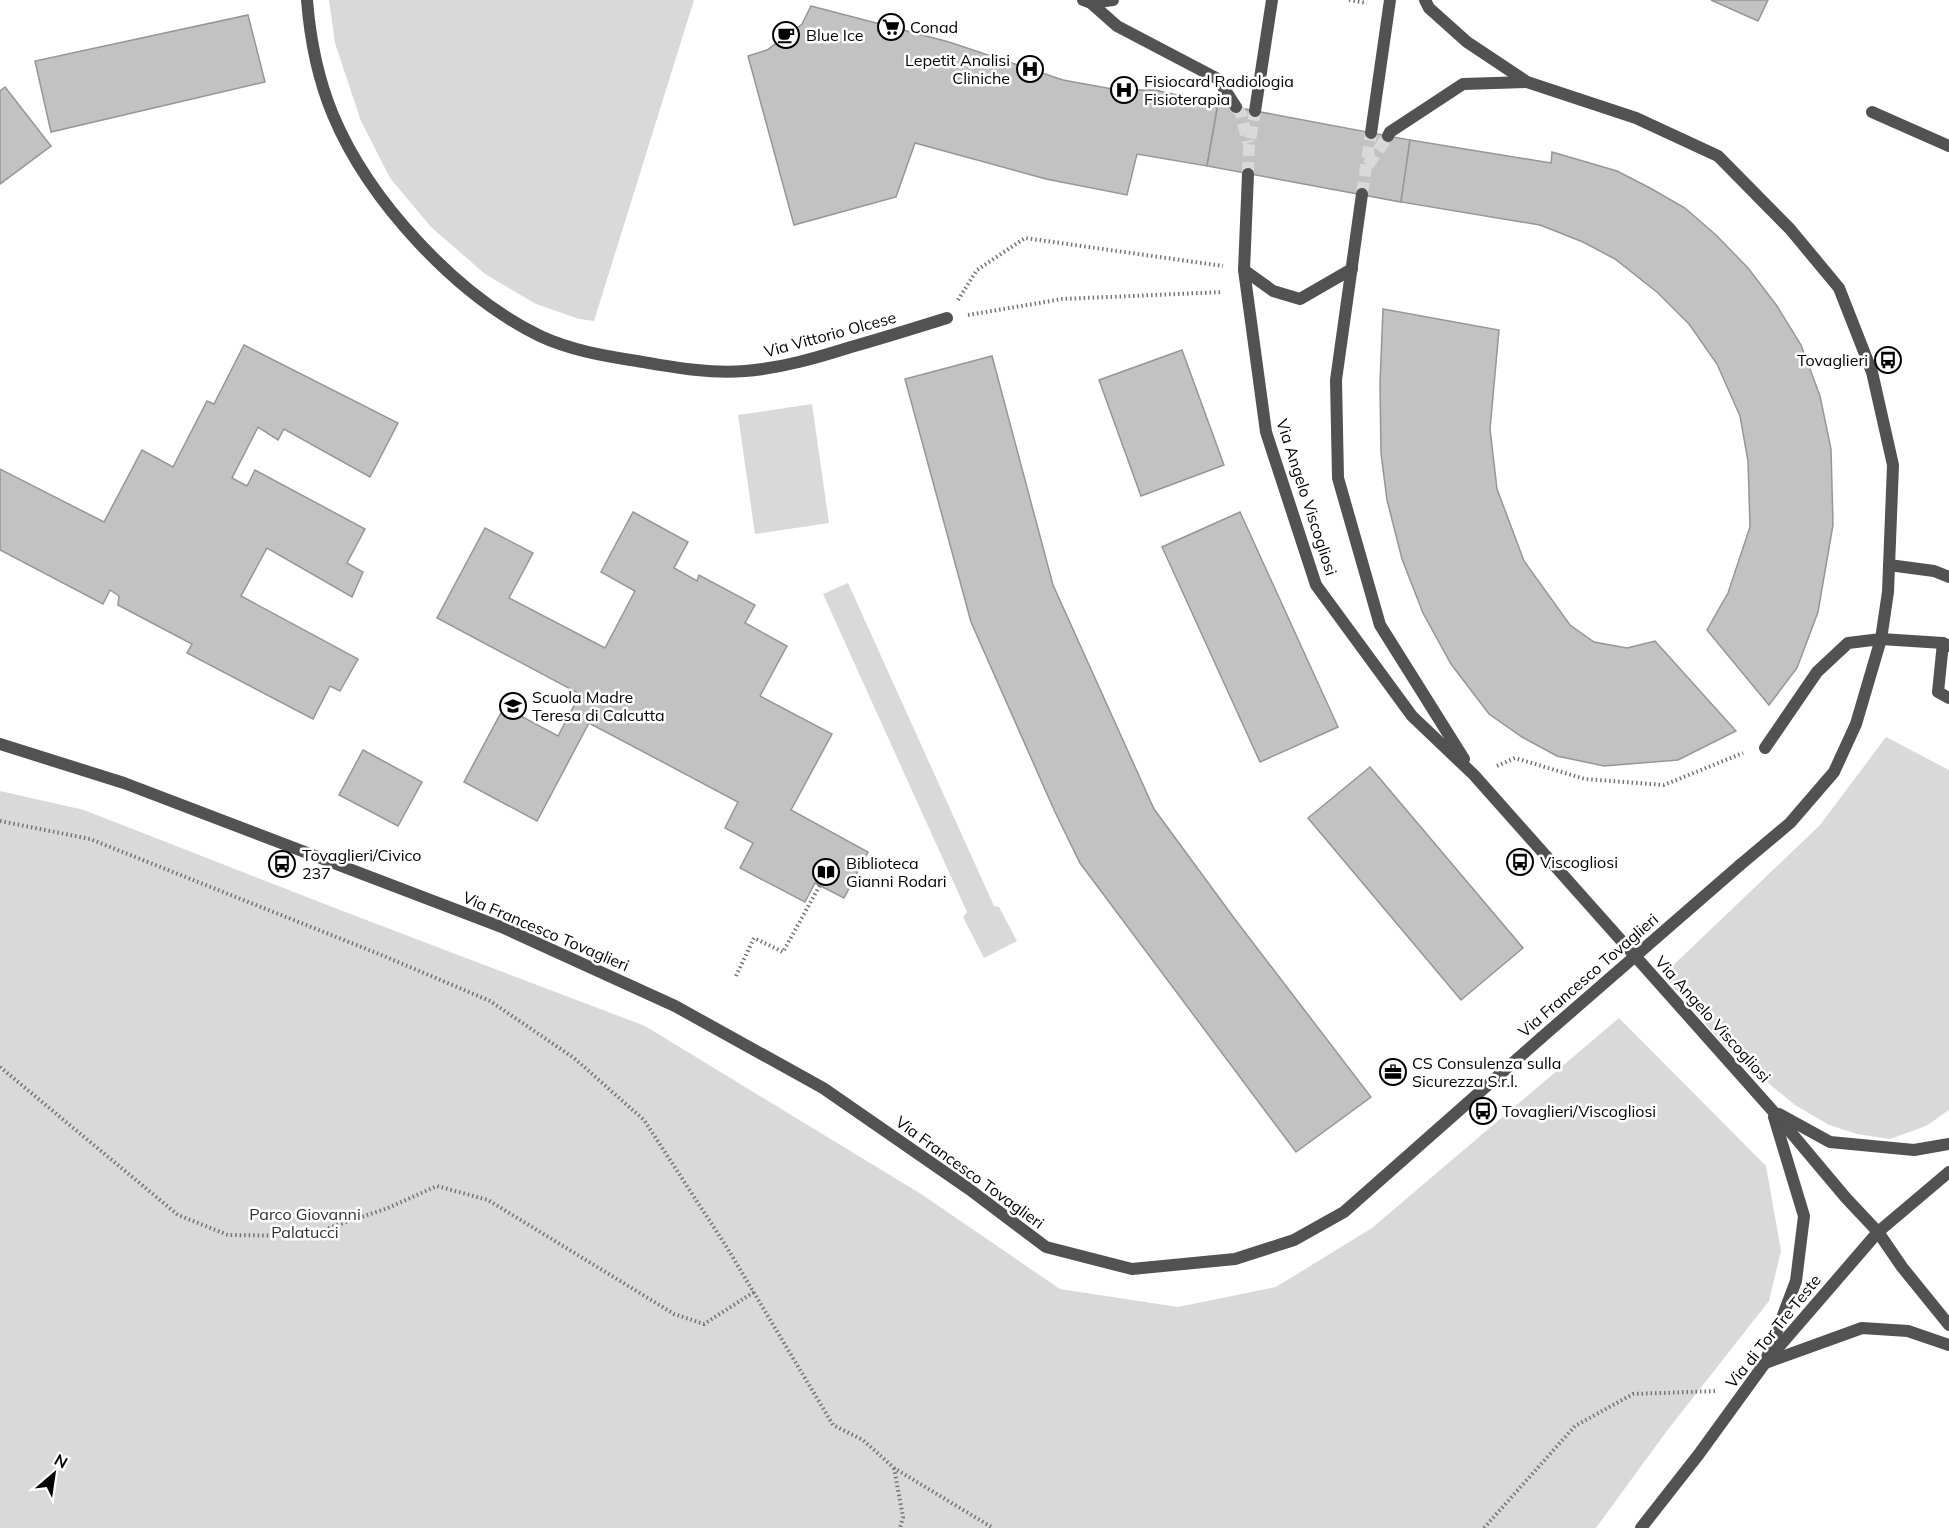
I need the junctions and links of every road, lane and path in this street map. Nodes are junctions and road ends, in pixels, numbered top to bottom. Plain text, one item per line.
1 (307, 0) edge
2 (1113, 0) edge
3 (1272, 0) edge
4 (1390, 0) edge
5 (1425, 0) edge
6 (1088, 1) edge
7 (1527, 82) junction
8 (1236, 107) tunnel mouth
9 (1255, 111) tunnel mouth
10 (1872, 112) dead end
11 (1371, 133) tunnel mouth
12 (1388, 136) tunnel mouth
13 (1949, 146) edge
14 (1248, 174) tunnel mouth
15 (1362, 194) tunnel mouth
16 (1352, 269) junction
17 (1244, 270) junction
18 (1247, 290) junction
19 (947, 318) junction
20 (1889, 565) junction
21 (1949, 577) edge
22 (1881, 639) junction
23 (1946, 644) edge
24 (1949, 698) edge
25 (0, 744) edge
26 (1765, 748) joint
27 (1474, 775) junction
28 (0, 821) edge
29 (820, 885) dead end
30 (736, 976) dead end
31 (0, 1067) edge
32 (1772, 1110) junction
33 (1949, 1144) edge
34 (1949, 1172) edge
35 (1878, 1232) junction
36 (754, 1292) junction
37 (1949, 1325) edge
38 (1949, 1345) edge
39 (1765, 1363) junction
40 (1745, 1390) junction
41 (894, 1468) junction
42 (900, 1528) edge
43 (993, 1528) edge
44 (1484, 1528) edge
45 (1641, 1528) edge

1 - 19 street, Via Vittorio Olcese
2 - 6 street
3 - 9 street
4 - 11 street
5 - 7 street
6 - 8 street
7 - 12 street
7 - 20 street, Via Francesco Tovaglieri
10 - 13 street
14 - 17 street, Via Angelo Viscogliosi
15 - 16 street, Via Angelo Viscogliosi
16 - 17 street
16 - 27 street, Via Angelo Viscogliosi
17 - 18 street, Via Angelo Viscogliosi
17 - 19 path
18 - 19 path
18 - 27 street, Via Angelo Viscogliosi
20 - 21 street
20 - 22 street, Via Francesco Tovaglieri
22 - 23 street
22 - 25 street, Via Francesco Tovaglieri, bridge
22 - 26 street
23 - 24 street
26 - 27 path
27 - 32 street, Via Angelo Viscogliosi
28 - 36 path
29 - 30 path
31 - 36 path
32 - 33 street
32 - 35 street, Via Angelo Viscogliosi
32 - 39 street
34 - 35 street, Via di Tor Tre Teste
35 - 37 street, Via Angelo Viscogliosi
35 - 39 street, Via di Tor Tre Teste
36 - 41 path
38 - 39 street
39 - 40 street, Via di Tor Tre Teste
40 - 44 path
40 - 45 street, Via di Tor Tre Teste
41 - 42 path
41 - 43 path

